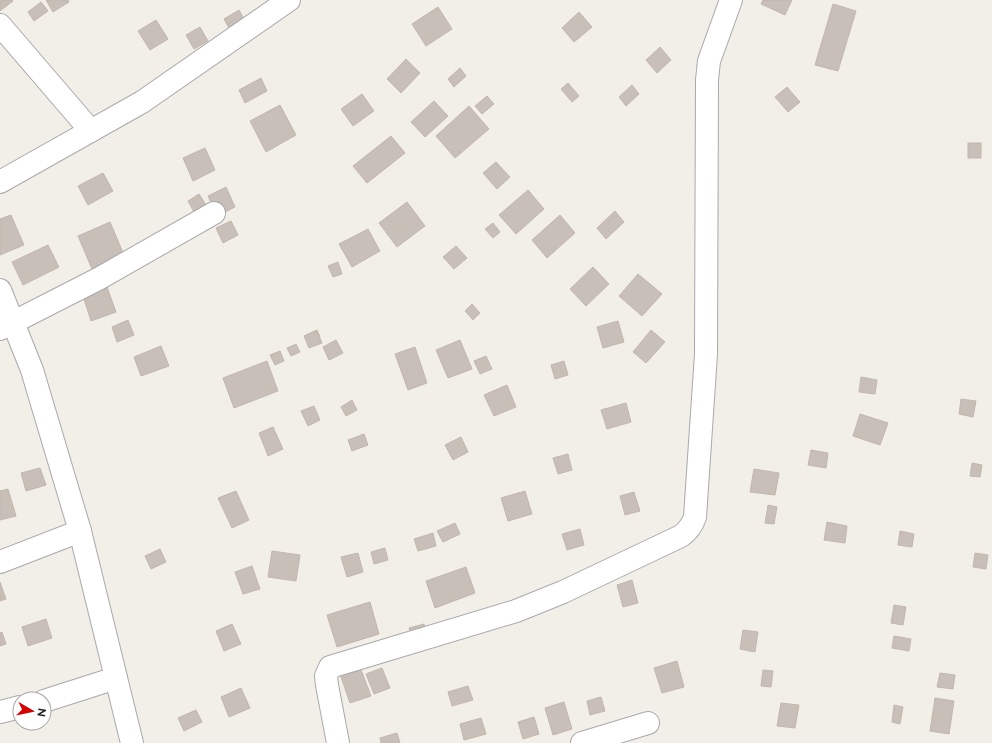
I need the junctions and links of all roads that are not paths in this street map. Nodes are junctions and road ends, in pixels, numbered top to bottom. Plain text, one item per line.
1 (289, 0) edge
2 (731, 0) edge
3 (0, 25) edge
4 (91, 131) junction
5 (0, 182) edge
6 (214, 213) dead end
7 (0, 290) edge
8 (7, 326) edge
9 (80, 531) junction
10 (0, 562) edge
11 (116, 678) junction
12 (52, 698) edge
13 (12, 709) edge
14 (0, 712) edge
15 (648, 723) dead end
16 (132, 743) edge
17 (338, 743) edge
18 (582, 743) edge

1 - 4 lane
2 - 17 lane
3 - 4 lane
4 - 5 lane
6 - 8 lane
7 - 8 lane
8 - 9 lane
9 - 10 lane
9 - 11 lane
11 - 12 lane
11 - 16 lane
13 - 14 lane
15 - 18 lane

